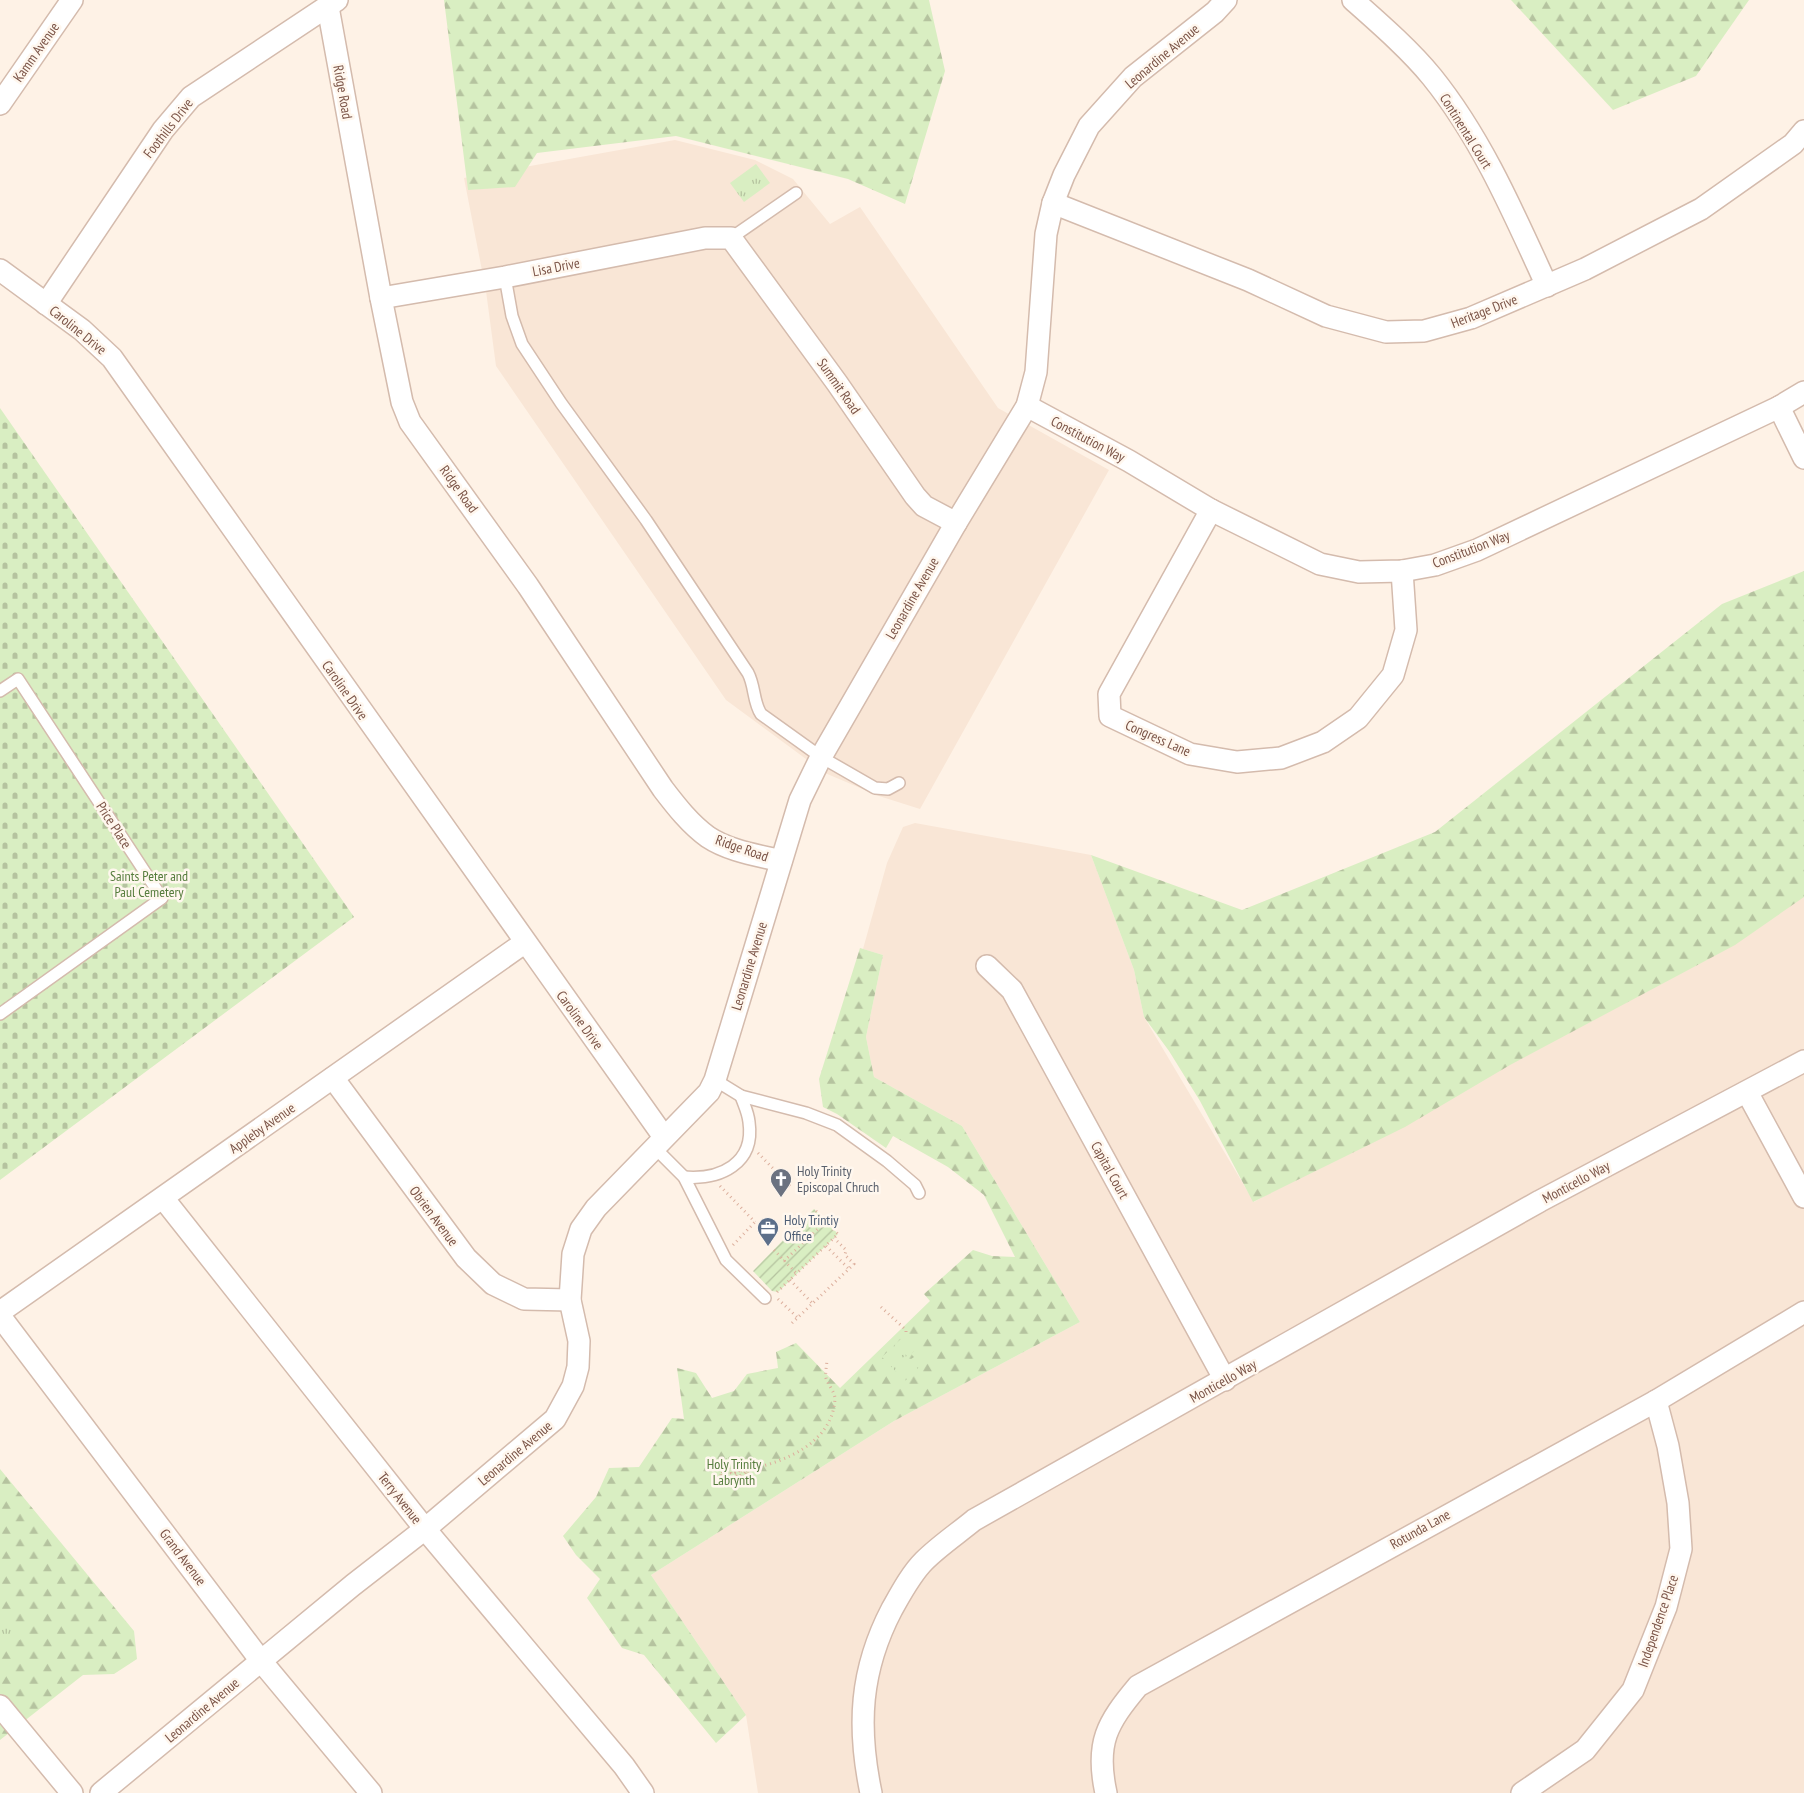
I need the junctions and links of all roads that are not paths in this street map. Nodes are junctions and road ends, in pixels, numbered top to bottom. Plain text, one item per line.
1 (72, 0) edge
2 (1226, 0) edge
3 (1353, 0) edge
4 (333, 3) edge
5 (0, 104) edge
6 (1804, 131) edge
7 (796, 194) dead end
8 (1053, 204) junction
9 (731, 238) junction
10 (0, 270) edge
11 (505, 277) junction
12 (1547, 286) junction
13 (381, 298) junction
14 (46, 304) junction
15 (1804, 392) edge
16 (1027, 406) junction
17 (1779, 406) junction
18 (1804, 458) edge
19 (1211, 510) junction
20 (956, 522) junction
21 (1402, 571) junction
22 (0, 691) edge
23 (821, 757) junction
24 (899, 783) dead end
25 (781, 861) junction
26 (524, 943) junction
27 (988, 966) dead end
28 (0, 1014) edge
29 (1804, 1061) edge
30 (332, 1078) junction
31 (714, 1080) junction
32 (1747, 1092) junction
33 (740, 1096) junction
34 (659, 1142) junction
35 (684, 1176) junction
36 (919, 1193) dead end
37 (1804, 1197) edge
38 (163, 1198) junction
39 (771, 1294) road end
40 (570, 1300) junction
41 (1804, 1312) edge
42 (0, 1314) edge
43 (1225, 1380) junction
44 (1656, 1401) junction
45 (425, 1529) junction
46 (261, 1661) junction
47 (0, 1706) edge
48 (72, 1793) edge
49 (101, 1793) edge
50 (371, 1793) edge
51 (643, 1793) edge
52 (871, 1793) edge
53 (1106, 1793) edge
54 (1522, 1793) edge

1 - 5 street, Kamm Avenue
2 - 8 street, Leonardine Avenue
3 - 12 street, Continental Court
4 - 13 street, Ridge Road
4 - 14 street, Foothills Drive
6 - 12 street, Heritage Drive
7 - 9 lane
8 - 12 street, Heritage Drive
8 - 16 street, Leonardine Avenue
9 - 11 street, Lisa Drive
9 - 20 street, Summit Road
10 - 14 street, Caroline Drive
11 - 13 street, Lisa Drive
11 - 23 lane
13 - 25 street, Ridge Road
14 - 26 street, Caroline Drive
15 - 17 street, Constitution Way
16 - 19 street, Constitution Way
16 - 20 street, Leonardine Avenue
17 - 18 street
17 - 21 street, Constitution Way
19 - 21 street, Constitution Way
19 - 21 street, Congress Lane
20 - 23 street, Leonardine Avenue
22 - 28 lane, Price Place
23 - 24 lane
23 - 25 street, Leonardine Avenue
25 - 31 street, Leonardine Avenue
26 - 30 street, Appleby Avenue
26 - 34 street, Caroline Drive
27 - 43 street, Capital Court
29 - 32 street, Monticello Way
30 - 38 street, Appleby Avenue
30 - 40 street, Obrien Avenue
31 - 33 lane
31 - 34 street, Leonardine Avenue
32 - 37 street
32 - 43 street, Monticello Way
33 - 35 lane
33 - 36 lane
34 - 35 lane
34 - 40 street, Leonardine Avenue
35 - 39 lane
38 - 42 street, Appleby Avenue
38 - 45 street, Terry Avenue
40 - 45 street, Leonardine Avenue
41 - 44 street, Rotunda Lane
42 - 46 street, Grand Avenue
43 - 52 street, Monticello Way
44 - 53 street, Rotunda Lane
44 - 54 street, Independence Place
45 - 46 street, Leonardine Avenue
45 - 51 street, Terry Avenue
46 - 49 street, Leonardine Avenue
46 - 50 street, Grand Avenue
47 - 48 street

